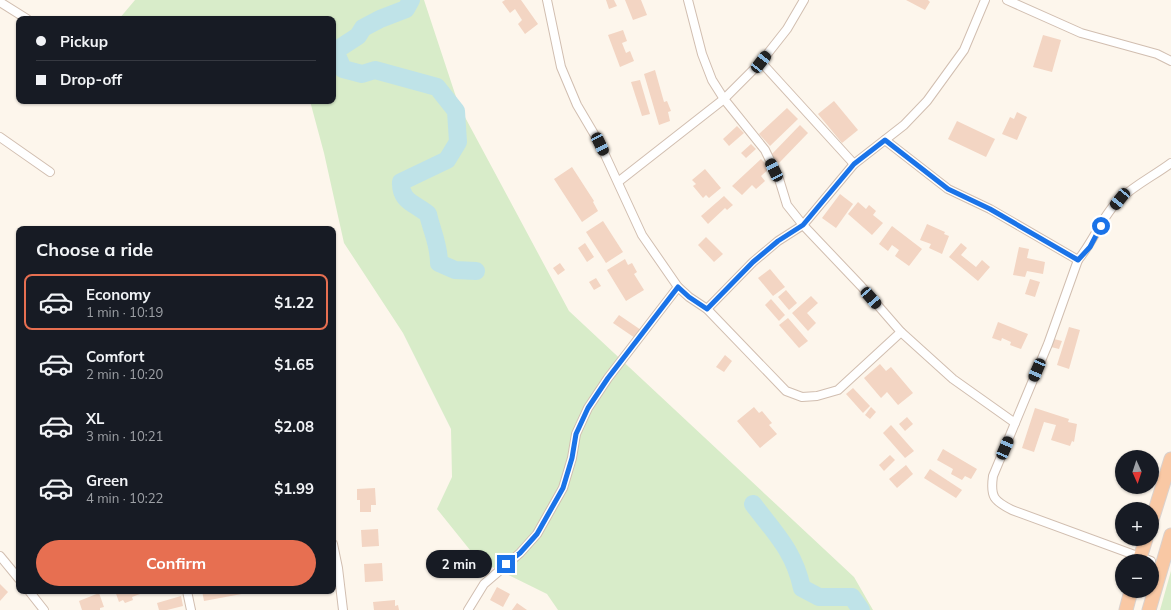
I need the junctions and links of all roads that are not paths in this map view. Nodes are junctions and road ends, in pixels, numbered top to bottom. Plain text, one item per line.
1 (547, 0) edge
2 (688, 0) edge
3 (804, 0) edge
4 (985, 0) edge
5 (1007, 0) edge
6 (0, 2) edge
7 (22, 16) edge
8 (1171, 61) edge
9 (761, 62) junction
10 (724, 99) junction
11 (0, 137) edge
12 (885, 140) junction
13 (1171, 163) edge
14 (854, 164) junction
15 (50, 172) dead end
16 (618, 182) junction
17 (803, 225) junction
18 (1078, 260) junction
19 (678, 287) junction
20 (707, 309) junction
21 (901, 332) junction
22 (1015, 423) junction
23 (1171, 459) edge
24 (1158, 502) edge
25 (1171, 535) edge
26 (1130, 554) edge
27 (1155, 554) edge
28 (0, 556) edge
29 (336, 558) edge
30 (16, 575) edge
31 (34, 594) edge
32 (187, 594) edge
33 (1129, 598) edge
34 (1149, 598) edge
35 (44, 610) edge
36 (190, 610) edge
37 (343, 610) edge
38 (468, 610) edge
39 (1126, 610) edge
40 (1149, 610) edge

1 - 16 street
2 - 10 street
3 - 9 street
4 - 12 street
5 - 8 street
6 - 7 street
9 - 10 street
9 - 14 street
10 - 16 street
10 - 17 street
11 - 15 street
12 - 14 street
12 - 18 street
13 - 18 street
14 - 17 street
16 - 19 street
17 - 20 street
17 - 21 street
18 - 22 street
19 - 20 street
19 - 38 street
20 - 21 street
21 - 22 street
22 - 26 street
23 - 24 highway
25 - 27 highway
28 - 30 street
29 - 37 street
31 - 35 street
32 - 36 street
33 - 39 highway
34 - 40 highway

